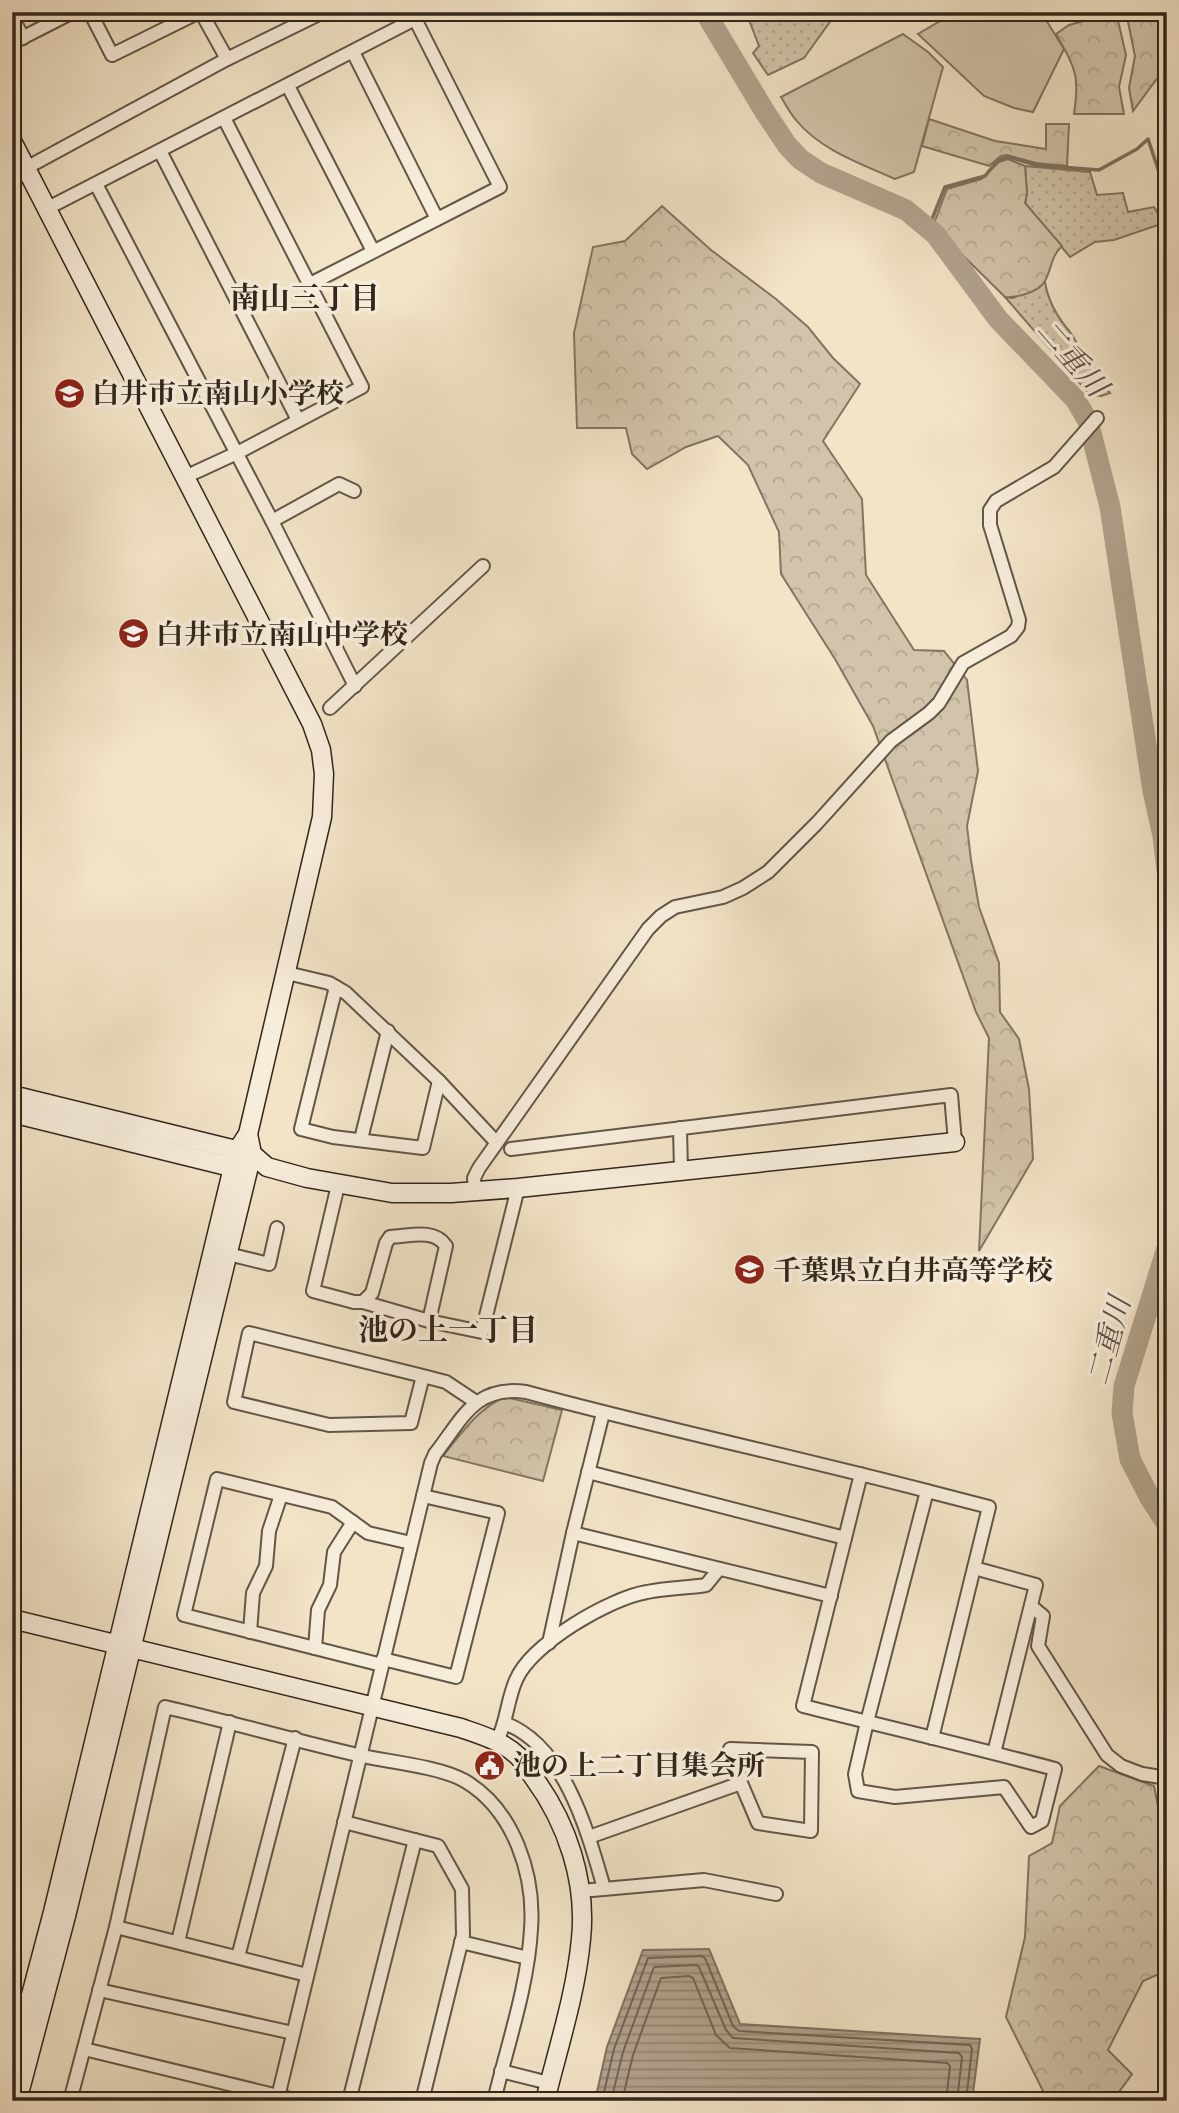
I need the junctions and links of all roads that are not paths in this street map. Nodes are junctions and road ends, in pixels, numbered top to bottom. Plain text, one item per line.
1 (73, 12) edge
2 (90, 12) edge
3 (200, 12) edge
4 (324, 12) edge
5 (12, 16) edge
6 (413, 16) edge
7 (18, 40) edge
8 (353, 52) junction
9 (227, 60) junction
10 (288, 86) junction
11 (224, 118) junction
12 (12, 141) edge
13 (160, 151) junction
14 (26, 168) junction
15 (96, 184) junction
16 (46, 209) junction
17 (437, 219) junction
18 (373, 251) junction
19 (310, 284) junction
20 (1097, 418) dead end
21 (298, 419) junction
22 (237, 453) junction
23 (185, 477) junction
24 (354, 491) dead end
25 (272, 521) junction
26 (483, 566) dead end
27 (355, 686) junction
28 (330, 709) dead end
29 (287, 973) junction
30 (336, 987) junction
31 (388, 1031) junction
32 (439, 1081) junction
33 (12, 1095) edge
34 (12, 1113) edge
35 (680, 1128) junction
36 (361, 1139) junction
37 (955, 1142) joint
38 (496, 1143) junction
39 (511, 1149) dead end
40 (243, 1161) junction
41 (681, 1171) junction
42 (338, 1185) junction
43 (518, 1188) junction
44 (475, 1191) junction
45 (277, 1228) dead end
46 (228, 1254) junction
47 (363, 1302) junction
48 (429, 1321) junction
49 (423, 1376) junction
50 (475, 1402) junction
51 (603, 1413) junction
52 (588, 1472) junction
53 (861, 1474) junction
54 (927, 1491) junction
55 (281, 1494) junction
56 (423, 1496) junction
57 (353, 1522) junction
58 (573, 1533) junction
59 (845, 1538) junction
60 (411, 1543) junction
61 (974, 1568) junction
62 (719, 1569) junction
63 (831, 1596) junction
64 (1031, 1606) junction
65 (12, 1619) edge
66 (250, 1632) junction
67 (548, 1643) junction
68 (125, 1647) junction
69 (314, 1648) junction
70 (383, 1662) junction
71 (372, 1707) junction
72 (230, 1722) junction
73 (867, 1722) junction
74 (504, 1723) junction
75 (295, 1738) junction
76 (932, 1738) junction
77 (497, 1741) junction
78 (993, 1753) junction
79 (361, 1756) junction
80 (1167, 1778) edge
81 (741, 1783) junction
82 (344, 1822) junction
83 (589, 1837) junction
84 (415, 1840) junction
85 (604, 1888) junction
86 (581, 1891) junction
87 (776, 1894) dead end
88 (116, 1927) junction
89 (178, 1942) junction
90 (461, 1942) junction
91 (238, 1957) junction
92 (528, 1958) junction
93 (307, 1975) junction
94 (99, 1990) junction
95 (293, 2034) junction
96 (84, 2049) junction
97 (12, 2067) edge
98 (501, 2071) junction
99 (549, 2083) junction
100 (278, 2098) edge
101 (17, 2101) edge
102 (70, 2101) edge
103 (299, 2101) edge
104 (349, 2101) edge
105 (422, 2101) edge
106 (494, 2101) edge
107 (545, 2101) edge

1 - 7 street
2 - 3 street
3 - 9 street
4 - 9 street
5 - 7 street
6 - 8 street
6 - 17 street
8 - 10 street
8 - 17 street
9 - 14 street
10 - 11 street
10 - 18 street
11 - 13 street
11 - 19 street
12 - 14 street
13 - 15 street
13 - 21 street
14 - 16 street
15 - 16 street
15 - 22 street
16 - 23 street
17 - 18 street
18 - 19 street
19 - 21 street
20 - 38 street
21 - 22 street
22 - 23 street
22 - 25 street
23 - 29 street
24 - 25 street
25 - 27 street
26 - 27 street
27 - 28 street
29 - 30 street
29 - 40 street
30 - 31 street
30 - 36 street
31 - 32 street
31 - 36 street
32 - 36 street
32 - 38 street
33 - 40 street
34 - 40 street
35 - 37 street
35 - 39 street
35 - 41 street
37 - 41 street
38 - 44 street
40 - 42 street
40 - 46 street
40 - 68 street
41 - 43 street
42 - 44 street
42 - 47 street
43 - 44 street
43 - 48 street
45 - 46 street
46 - 68 street
47 - 48 street
47 - 48 street
49 - 49 street
49 - 50 street
50 - 51 street
50 - 56 street
51 - 52 street
51 - 53 street
52 - 58 street
52 - 59 street
53 - 54 street
53 - 59 street
54 - 61 street
54 - 73 street
55 - 57 street
55 - 66 street
55 - 66 street
56 - 60 street
56 - 70 street
57 - 60 street
57 - 69 street
58 - 62 street
58 - 67 street
59 - 63 street
60 - 70 street
61 - 64 street
61 - 76 street
62 - 63 street
62 - 67 street
63 - 73 street
64 - 78 street
64 - 80 street
65 - 68 street
66 - 69 street
67 - 74 street
68 - 71 street
68 - 97 street
68 - 101 street
69 - 70 street
70 - 71 street
71 - 77 street
71 - 79 street
72 - 75 street
72 - 88 street
72 - 89 street
73 - 76 street
73 - 78 street
74 - 77 street
74 - 83 street
75 - 79 street
75 - 91 street
76 - 78 street
77 - 86 street
79 - 82 street
79 - 92 street
81 - 81 street
81 - 83 street
82 - 84 street
82 - 93 street
83 - 85 street
84 - 90 street
84 - 104 street
85 - 86 street
85 - 87 street
86 - 99 street
88 - 89 street
88 - 94 street
89 - 91 street
90 - 92 street
90 - 105 street
91 - 93 street
92 - 98 street
93 - 95 street
94 - 95 street
94 - 96 street
95 - 100 street
96 - 100 street
96 - 102 street
98 - 99 street
98 - 106 street
99 - 107 street
100 - 103 street

